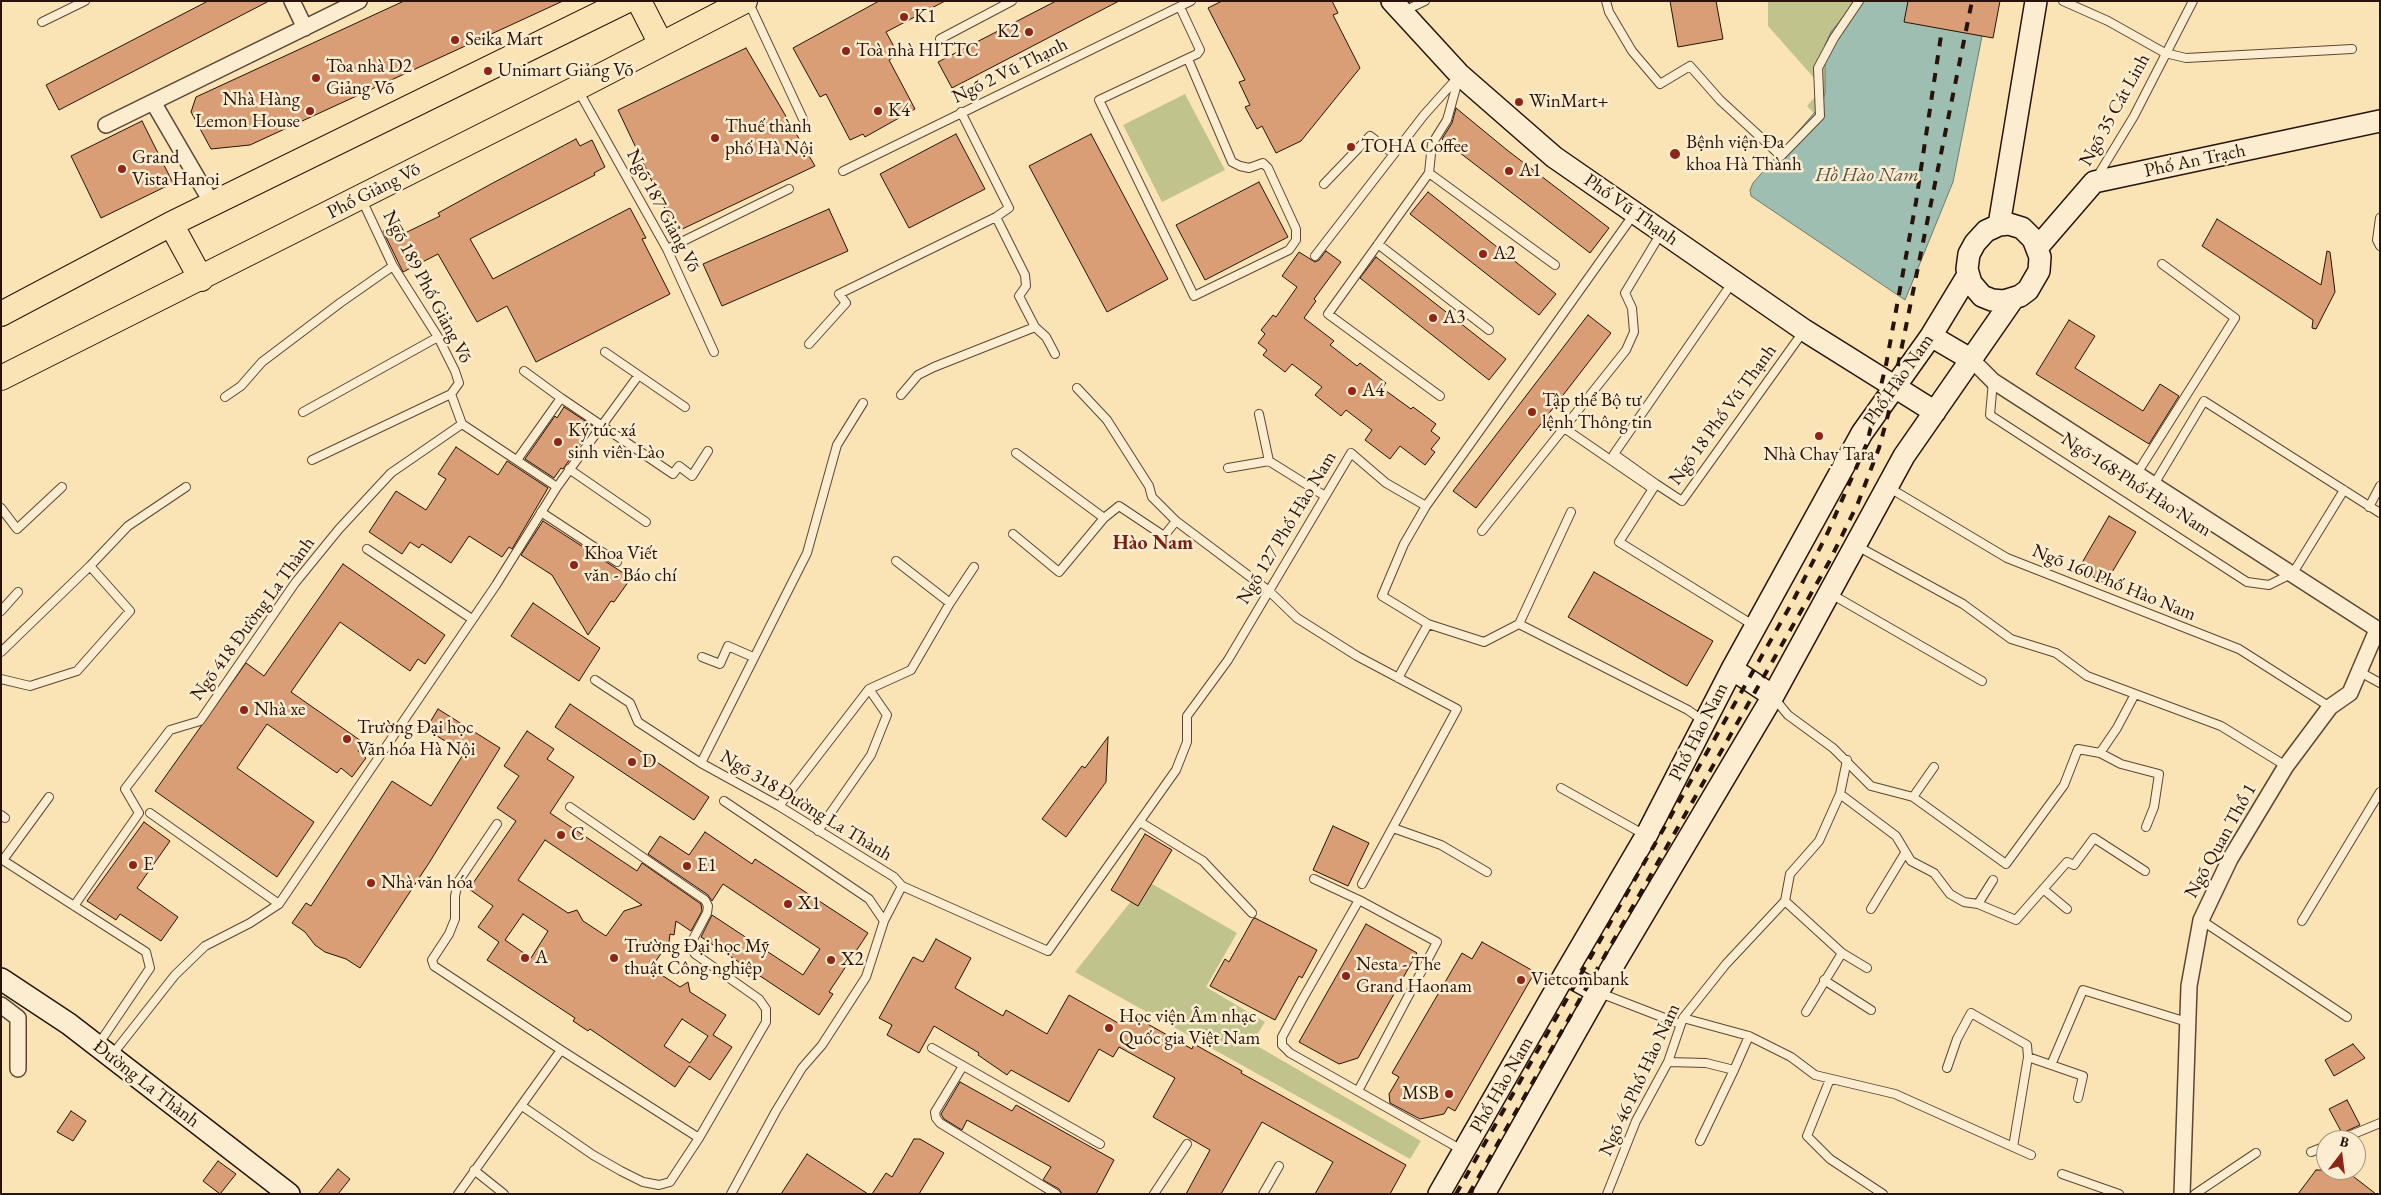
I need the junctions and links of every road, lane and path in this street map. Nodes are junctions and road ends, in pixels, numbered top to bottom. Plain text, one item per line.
1 (85, 1) edge
2 (292, 1) edge
3 (359, 1) edge
4 (626, 1) edge
5 (639, 1) edge
6 (747, 1) edge
7 (1012, 1) edge
8 (1191, 1) edge
9 (1425, 1) edge
10 (1606, 1) edge
11 (1859, 1) edge
12 (2036, 1) edge
13 (2063, 1) edge
14 (2193, 1) edge
15 (1180, 7) junction
16 (1396, 7) edge
17 (42, 22) dead end
18 (306, 28) junction
19 (940, 39) dead end
20 (661, 44) junction
21 (2352, 49) dead end
22 (2165, 53) junction
23 (1188, 59) junction
24 (1460, 75) junction
25 (577, 88) junction
26 (153, 102) junction
27 (961, 112) junction
28 (803, 119) dead end
29 (2380, 121) edge
30 (106, 125) dead end
31 (1394, 154) junction
32 (843, 171) dead end
33 (1429, 173) junction
34 (2094, 182) junction
35 (1324, 184) dead end
36 (788, 189) dead end
37 (361, 198) junction
38 (213, 205) junction
39 (1635, 212) junction
40 (996, 217) junction
41 (2380, 218) edge
42 (171, 224) junction
43 (1999, 226) junction
44 (1662, 232) junction
45 (1378, 244) junction
46 (2380, 246) edge
47 (2037, 248) junction
48 (668, 249) junction
49 (1315, 256) dead end
50 (2162, 264) dead end
51 (394, 266) junction
52 (1555, 266) dead end
53 (1968, 275) junction
54 (201, 279) junction
55 (1734, 280) junction
56 (2013, 299) junction
57 (1, 314) edge
58 (1035, 326) junction
59 (1489, 330) dead end
60 (1804, 330) junction
61 (1931, 336) junction
62 (438, 337) junction
63 (809, 344) dead end
64 (605, 352) dead end
65 (714, 352) dead end
66 (1055, 354) dead end
67 (1972, 360) junction
68 (524, 370) dead end
69 (638, 376) junction
70 (1, 378) edge
71 (1993, 381) junction
72 (1896, 386) junction
73 (1077, 388) dead end
74 (451, 394) junction
75 (901, 395) dead end
76 (1440, 396) dead end
77 (225, 397) dead end
78 (561, 398) junction
79 (863, 403) dead end
80 (685, 407) dead end
81 (303, 412) dead end
82 (1935, 412) junction
83 (1258, 414) dead end
84 (462, 424) junction
85 (600, 426) junction
86 (1564, 428) junction
87 (708, 451) dead end
88 (1016, 453) dead end
89 (312, 460) dead end
90 (518, 460) junction
91 (1268, 461) junction
92 (1228, 468) dead end
93 (569, 469) junction
94 (2136, 475) junction
95 (2152, 486) junction
96 (2380, 486) edge
97 (62, 487) dead end
98 (186, 487) dead end
99 (557, 487) junction
100 (1654, 487) junction
101 (1887, 487) junction
102 (2344, 490) junction
103 (1325, 496) junction
104 (1426, 506) junction
105 (2369, 507) junction
106 (1, 508) edge
107 (541, 512) junction
108 (1571, 512) dead end
109 (2380, 513) edge
110 (1104, 518) junction
111 (1176, 521) junction
112 (646, 522) dead end
113 (1482, 531) dead end
114 (1013, 534) dead end
115 (1856, 545) junction
116 (367, 549) dead end
117 (896, 561) dead end
118 (616, 562) dead end
119 (90, 566) junction
120 (974, 567) dead end
121 (2293, 574) junction
122 (1269, 591) junction
123 (18, 592) dead end
124 (1829, 593) junction
125 (950, 603) junction
126 (1, 611) edge
127 (472, 619) junction
128 (1428, 624) junction
129 (1519, 624) junction
130 (1755, 626) junction
131 (2379, 631) edge
132 (1, 652) edge
133 (702, 657) dead end
134 (753, 657) junction
135 (1732, 668) junction
136 (2360, 672) junction
137 (1398, 678) junction
138 (1, 679) edge
139 (595, 680) dead end
140 (1982, 680) dead end
141 (2380, 683) edge
142 (869, 689) junction
143 (2135, 694) junction
144 (1773, 696) junction
145 (2330, 707) junction
146 (1705, 722) junction
147 (2100, 753) junction
148 (1847, 760) junction
149 (701, 763) junction
150 (2286, 766) junction
151 (1934, 767) dead end
152 (1561, 788) dead end
153 (2380, 792) edge
154 (1840, 794) junction
155 (49, 797) dead end
156 (1913, 797) junction
157 (724, 801) dead end
158 (780, 806) junction
159 (570, 807) dead end
160 (150, 813) dead end
161 (1140, 822) junction
162 (497, 824) dead end
163 (2146, 826) dead end
164 (1392, 828) junction
165 (818, 831) junction
166 (1646, 836) junction
167 (1905, 853) junction
168 (2, 859) edge
169 (2145, 871) dead end
170 (1487, 872) dead end
171 (1314, 879) dead end
172 (1993, 880) dead end
173 (1362, 884) dead end
174 (902, 886) junction
175 (2043, 889) junction
176 (1359, 900) junction
177 (1785, 901) junction
178 (279, 904) junction
179 (1978, 904) junction
180 (74, 906) junction
181 (1871, 909) dead end
182 (2067, 910) dead end
183 (1252, 913) dead end
184 (884, 920) junction
185 (2201, 920) junction
186 (2302, 921) dead end
187 (1842, 953) junction
188 (1867, 968) dead end
189 (1564, 974) junction
190 (1, 979) edge
191 (1824, 980) junction
192 (1598, 992) junction
193 (1, 1006) edge
194 (1871, 1010) dead end
195 (1806, 1012) dead end
196 (2347, 1017) dead end
197 (1682, 1022) junction
198 (2187, 1022) junction
199 (1749, 1036) junction
200 (932, 1048) dead end
201 (560, 1050) junction
202 (104, 1052) junction
203 (2028, 1057) junction
204 (1668, 1062) junction
205 (2051, 1065) junction
206 (963, 1066) junction
207 (1947, 1068) dead end
208 (18, 1069) dead end
209 (1734, 1070) junction
210 (1830, 1079) junction
211 (1358, 1091) junction
212 (2078, 1098) dead end
213 (522, 1106) junction
214 (2380, 1123) edge
215 (2363, 1130) edge
216 (699, 1138) junction
217 (1700, 1141) dead end
218 (1100, 1144) dead end
219 (1187, 1144) dead end
220 (2013, 1147) junction
221 (2316, 1150) edge
222 (1464, 1151) junction
223 (2311, 1152) dead end
224 (2256, 1153) dead end
225 (2030, 1155) dead end
226 (1279, 1166) dead end
227 (474, 1170) junction
228 (2062, 1174) dead end
229 (289, 1194) edge
230 (458, 1194) edge
231 (504, 1194) edge
232 (731, 1194) edge
233 (1056, 1194) edge
234 (1154, 1194) edge
235 (1263, 1194) edge
236 (1439, 1194) edge
237 (1484, 1194) edge
238 (1607, 1194) edge
239 (1883, 1194) edge
240 (2119, 1194) edge
241 (2182, 1194) edge
242 (2195, 1194) edge

1 - 17 lane
2 - 18 street
3 - 18 street
4 - 38 main road
5 - 20 main road
6 - 20 main road, Phố Giảng Võ
6 - 28 lane
7 - 19 lane
8 - 15 lane, Ngõ 2 Vũ Thạnh
9 - 16 lane
10 - 11 lane
12 - 43 main road
13 - 22 lane
14 - 22 lane, Ngõ 35 Cát Linh
15 - 23 lane
15 - 27 lane, Ngõ 2 Vũ Thạnh
16 - 24 main road, Phố Vũ Thạnh
18 - 26 street
20 - 25 main road, Phố Giảng Võ
21 - 22 lane
22 - 34 lane, Ngõ 35 Cát Linh
23 - 23 lane
24 - 31 lane
24 - 33 lane
24 - 39 main road, Phố Vũ Thạnh
25 - 37 main road, Phố Giảng Võ
25 - 48 lane, Ngõ 187 Giảng Võ
26 - 30 street
26 - 38 street
27 - 32 lane, Ngõ 2 Vũ Thạnh
27 - 40 lane
29 - 34 main road, Phố An Trạch
31 - 35 lane
31 - 49 lane
33 - 45 lane
33 - 52 lane
34 - 47 main road
36 - 48 lane
37 - 51 lane, Ngõ 189 Phố Giảng Võ
37 - 54 main road, Phố Giảng Võ
38 - 42 main road
39 - 44 main road, Phố Vũ Thạnh
39 - 104 lane
40 - 58 lane
40 - 63 lane
41 - 46 lane
42 - 54 main road
42 - 57 main road
43 - 47 main road
43 - 53 main road, Phố Hào Nam
44 - 55 main road, Phố Vũ Thạnh
44 - 86 lane
45 - 59 lane
45 - 76 lane
47 - 56 main road, Phố Hào Nam
48 - 65 lane, Ngõ 187 Giảng Võ
50 - 94 lane
51 - 62 lane, Ngõ 189 Phố Giảng Võ
51 - 77 lane
53 - 56 main road
53 - 61 main road, Phố Hào Nam
54 - 70 main road, Phố Giảng Võ
55 - 60 main road, Phố Vũ Thạnh
55 - 100 lane, Ngõ 18 Phố Vũ Thạnh
56 - 67 main road, Phố Hào Nam
58 - 66 lane
58 - 75 lane
60 - 72 main road, Phố Vũ Thạnh
60 - 100 lane, Ngõ 18 Phố Vũ Thạnh
61 - 67 main road
61 - 72 main road, Phố Hào Nam
62 - 74 lane, Ngõ 189 Phố Giảng Võ
62 - 81 lane
64 - 69 lane
67 - 71 street, Ngõ 168 Phố Hào Nam
67 - 82 main road, Phố Hào Nam
68 - 78 lane
69 - 80 lane
69 - 85 lane
71 - 94 street, Ngõ 168 Phố Hào Nam
71 - 121 lane, Ngõ 168 Phố Hào Nam
72 - 82 main road, Phố Vũ Thạnh
72 - 130 main road, Phố Hào Nam
73 - 111 lane
74 - 84 lane, Ngõ 189 Phố Giảng Võ
74 - 89 lane
78 - 85 lane
78 - 90 lane
79 - 134 lane, Ngõ 318 Đường La Thành
82 - 101 main road, Phố Hào Nam
83 - 91 lane
84 - 90 lane
84 - 180 lane, Ngõ 418 Đường La Thành
85 - 87 lane
85 - 93 lane
86 - 100 lane
86 - 113 lane
88 - 110 lane
90 - 99 lane
91 - 92 lane
91 - 103 lane
93 - 99 lane
93 - 112 lane
94 - 95 street, Ngõ 168 Phố Hào Nam
95 - 102 lane
95 - 121 street, Ngõ 168 Phố Hào Nam
96 - 105 lane
97 - 106 lane
98 - 119 lane
99 - 107 lane
100 - 130 lane
101 - 115 main road, Phố Hào Nam
101 - 145 lane, Ngõ 160 Phố Hào Nam
102 - 105 lane
102 - 121 lane
103 - 104 lane, Ngõ 127 Phố Hào Nam
103 - 122 lane, Ngõ 127 Phố Hào Nam
104 - 128 lane
105 - 109 lane
107 - 118 lane
107 - 127 lane
108 - 129 lane
110 - 111 lane
110 - 114 lane
111 - 122 lane
115 - 124 main road, Phố Hào Nam
115 - 143 lane
116 - 127 lane
117 - 125 lane
119 - 132 lane
119 - 138 lane
120 - 125 lane
121 - 131 street, Ngõ 168 Phố Hào Nam
122 - 137 lane
122 - 161 lane, Ngõ 127 Phố Hào Nam
123 - 126 lane
124 - 140 lane
124 - 144 main road, Phố Hào Nam
125 - 142 lane
127 - 178 lane
128 - 129 lane
128 - 137 lane
129 - 146 lane
130 - 135 main road, Phố Hào Nam
131 - 136 street, Ngõ Quan Thổ 1
133 - 134 lane
134 - 149 lane, Ngõ 318 Đường La Thành
135 - 144 main road
135 - 146 main road, Phố Hào Nam
136 - 141 lane
136 - 145 street, Ngõ Quan Thổ 1
137 - 164 lane
139 - 149 lane
142 - 158 lane
142 - 165 lane
143 - 147 lane
143 - 150 lane
144 - 148 lane
144 - 192 main road, Phố Hào Nam
145 - 150 street, Ngõ Quan Thổ 1
146 - 166 main road, Phố Hào Nam
147 - 156 lane
147 - 163 lane
148 - 154 lane
148 - 156 lane
149 - 158 lane, Ngõ 318 Đường La Thành
150 - 185 street, Ngõ Quan Thổ 1
151 - 156 lane
152 - 166 lane
153 - 186 lane
154 - 167 lane
154 - 177 lane
155 - 168 lane
157 - 184 lane
158 - 165 lane, Ngõ 318 Đường La Thành
159 - 216 lane
160 - 178 lane
161 - 174 lane, Ngõ 127 Phố Hào Nam
161 - 183 lane
162 - 201 lane
164 - 170 lane
164 - 173 lane
165 - 174 lane, Ngõ 318 Đường La Thành
166 - 189 main road, Phố Hào Nam
167 - 179 lane
167 - 181 lane
168 - 180 lane
169 - 175 lane
171 - 176 lane
172 - 179 lane
174 - 184 lane, Ngõ 318 Đường La Thành
175 - 179 lane
175 - 182 lane
176 - 211 lane
176 - 211 lane
177 - 187 lane
177 - 197 lane, Ngõ 46 Phố Hào Nam
178 - 202 lane
180 - 202 lane
184 - 232 lane, Ngõ 318 Đường La Thành
185 - 196 lane
185 - 198 street, Ngõ Quan Thổ 1
187 - 188 lane
187 - 191 lane
189 - 192 main road
189 - 222 main road, Phố Hào Nam
190 - 202 main road, Đường La Thành
191 - 194 lane
191 - 195 lane
192 - 197 lane
192 - 237 main road, Phố Hào Nam
193 - 208 street
197 - 199 lane
197 - 204 lane, Ngõ 46 Phố Hào Nam
198 - 205 lane
198 - 241 street, Ngõ Quan Thổ 1
199 - 209 lane
199 - 210 lane
200 - 206 lane
201 - 213 lane
201 - 216 lane
202 - 229 main road, Đường La Thành
203 - 205 lane
203 - 207 lane
203 - 220 lane
204 - 209 lane
204 - 238 lane, Ngõ 46 Phố Hào Nam
205 - 212 lane
206 - 218 lane
206 - 233 lane
209 - 217 lane
210 - 220 lane
210 - 239 lane
211 - 222 lane
213 - 216 lane
213 - 227 lane
214 - 215 lane
219 - 234 lane
220 - 225 lane
221 - 223 lane
222 - 236 main road, Phố Hào Nam
224 - 242 lane
226 - 235 lane
227 - 230 lane
227 - 231 lane
228 - 240 lane

